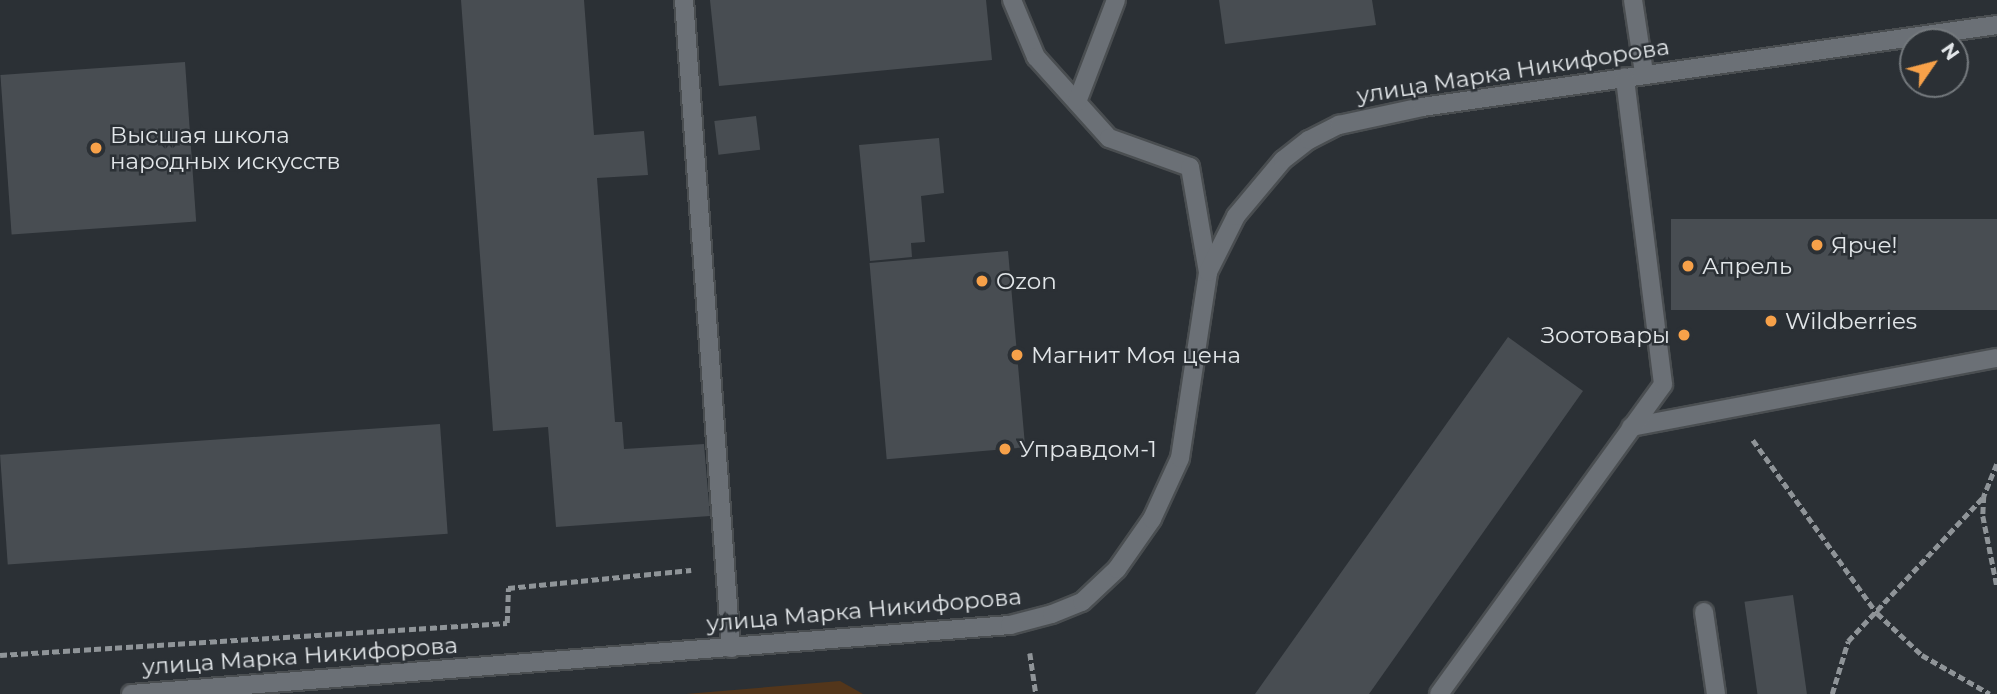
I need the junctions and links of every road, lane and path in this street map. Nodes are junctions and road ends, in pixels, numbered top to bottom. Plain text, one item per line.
1 (684, 0) edge
2 (1012, 0) edge
3 (1116, 0) edge
4 (1633, 0) edge
5 (1997, 25) edge
6 (1644, 73) junction
7 (1625, 77) junction
8 (1077, 102) junction
9 (1208, 272) junction
10 (1997, 358) edge
11 (1730, 409) junction
12 (1631, 427) junction
13 (1997, 464) edge
14 (1984, 496) junction
15 (725, 566) junction
16 (1997, 586) edge
17 (1704, 612) dead end
18 (1877, 612) junction
19 (732, 648) junction
20 (0, 655) edge
21 (131, 694) edge
22 (1439, 694) edge
23 (1716, 694) edge
24 (1832, 694) edge
25 (1990, 694) edge

1 - 15 street
2 - 8 street
3 - 8 street
4 - 6 street
5 - 6 street, улица Марка Никифорова
6 - 7 street, улица Марка Никифорова
7 - 9 street, улица Марка Никифорова
7 - 12 street
8 - 9 street
9 - 19 street, улица Марка Никифорова
10 - 11 street
11 - 12 street
11 - 18 path
12 - 22 street
13 - 14 path
14 - 16 path
14 - 18 path
15 - 19 street
15 - 20 path
17 - 23 street
18 - 24 path
18 - 25 path
19 - 21 street, улица Марка Никифорова

